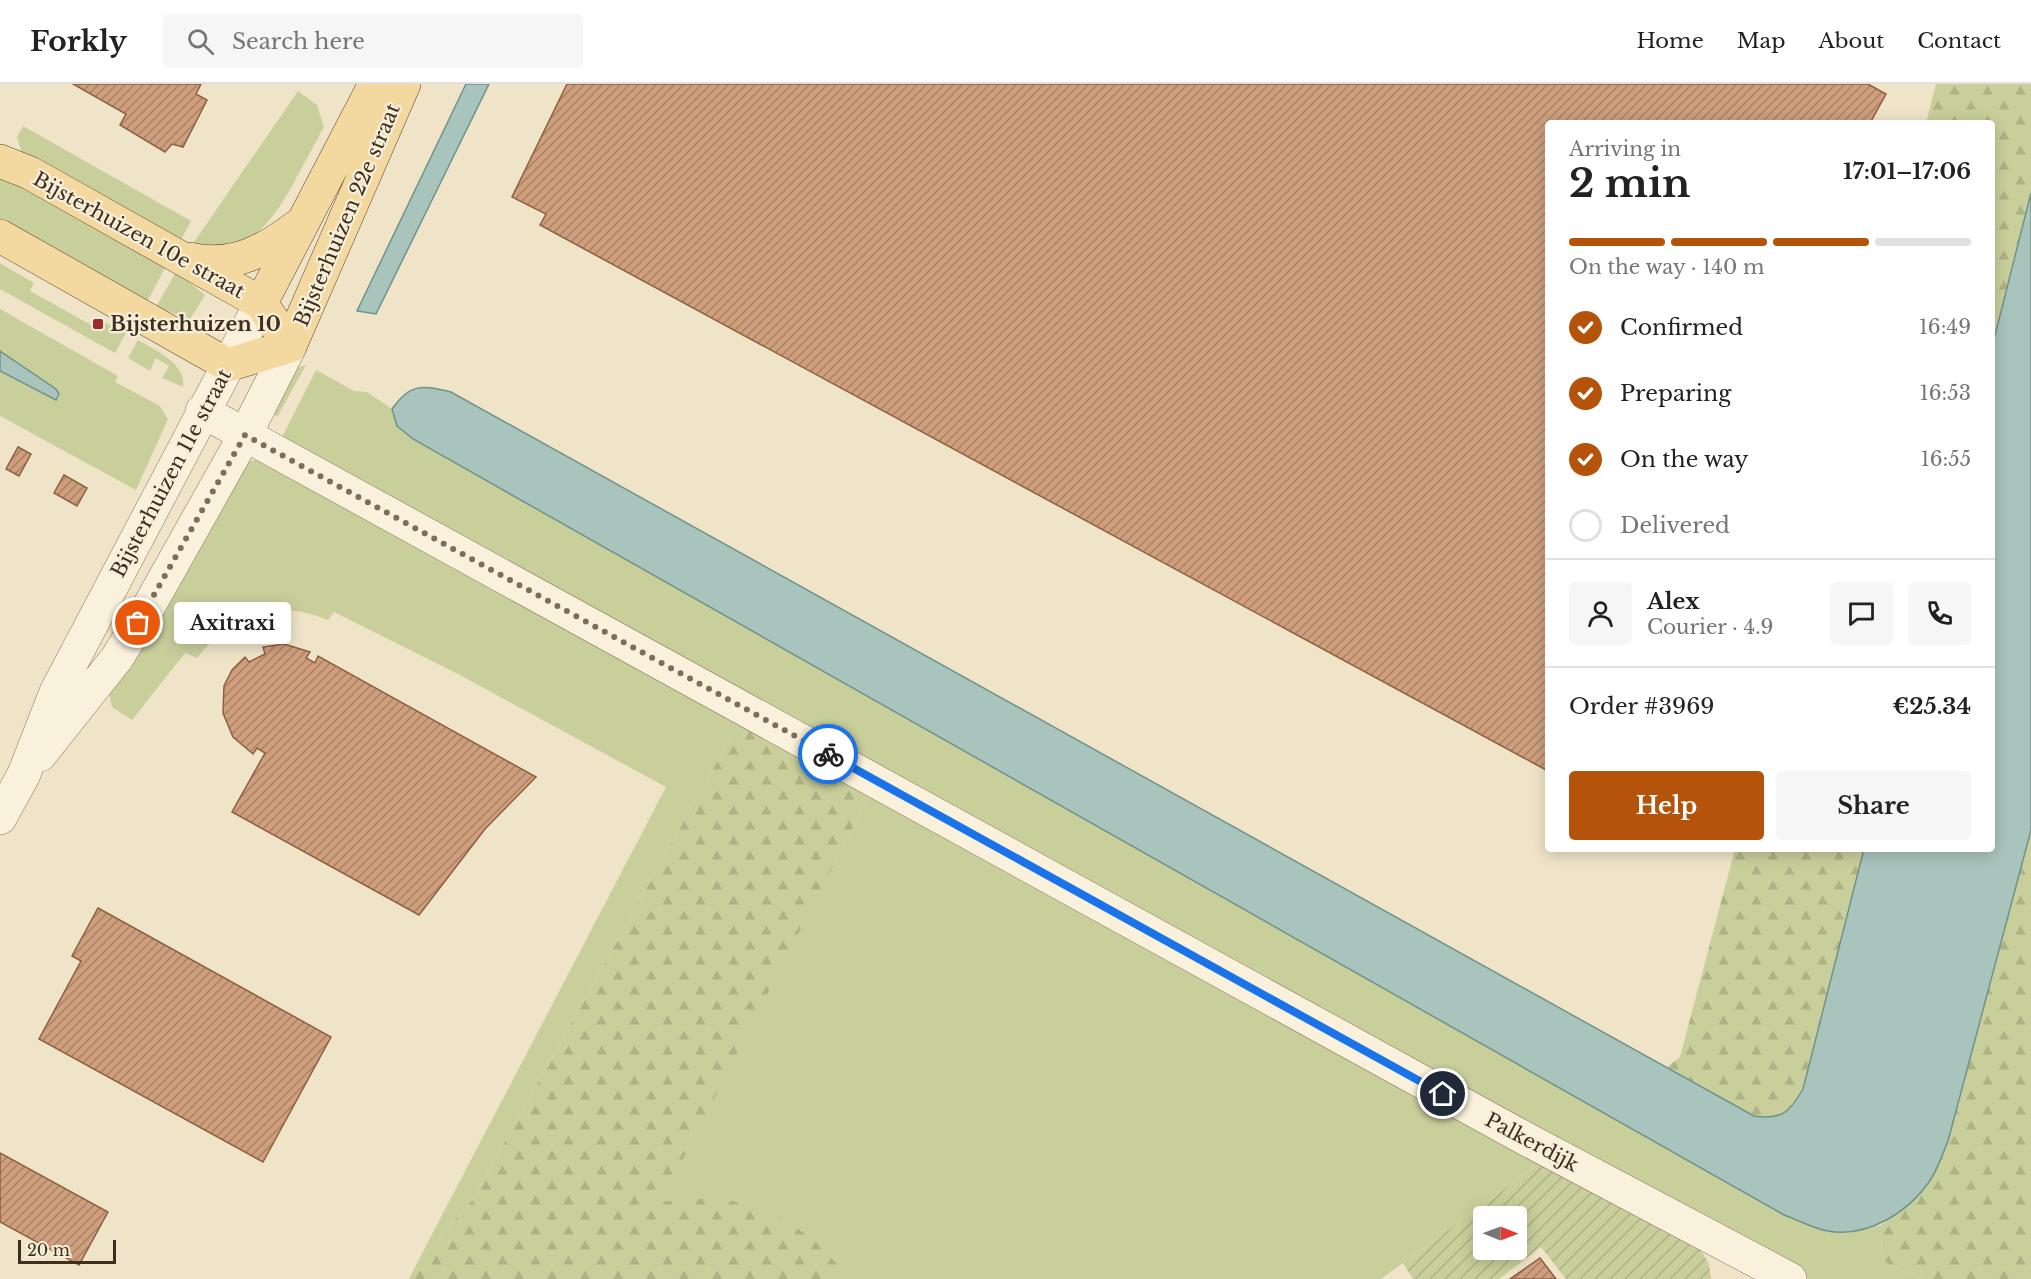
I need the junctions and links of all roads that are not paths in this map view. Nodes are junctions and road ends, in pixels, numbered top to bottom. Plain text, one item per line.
1 (375, 84) edge
2 (404, 84) edge
3 (0, 161) edge
4 (304, 221) junction
5 (0, 236) edge
6 (177, 256) junction
7 (261, 303) junction
8 (290, 345) junction
9 (228, 364) junction
10 (202, 411) junction
11 (245, 435) junction
12 (24, 774) junction
13 (0, 819) edge
14 (1790, 1279) edge

1 - 4 main road, Bijsterhuizen 22e straat
2 - 8 main road, Bijsterhuizen 22e straat
3 - 6 main road, Bijsterhuizen 10e straat
4 - 6 main road
4 - 7 main road, Bijsterhuizen 22e straat
5 - 9 main road
6 - 7 main road, Bijsterhuizen 10e straat
7 - 8 main road, Bijsterhuizen 10e straat
7 - 9 street, Bijsterhuizen 11e straat
8 - 9 main road
8 - 11 street, Bijsterhuizen 11e straat
9 - 10 street, Bijsterhuizen 11e straat
10 - 11 street, Palkerdijk
10 - 12 street, Bijsterhuizen 11e straat
11 - 12 street, Bijsterhuizen 11e straat
11 - 14 street, Palkerdijk
12 - 13 street, Bijsterhuizen 11e straat

